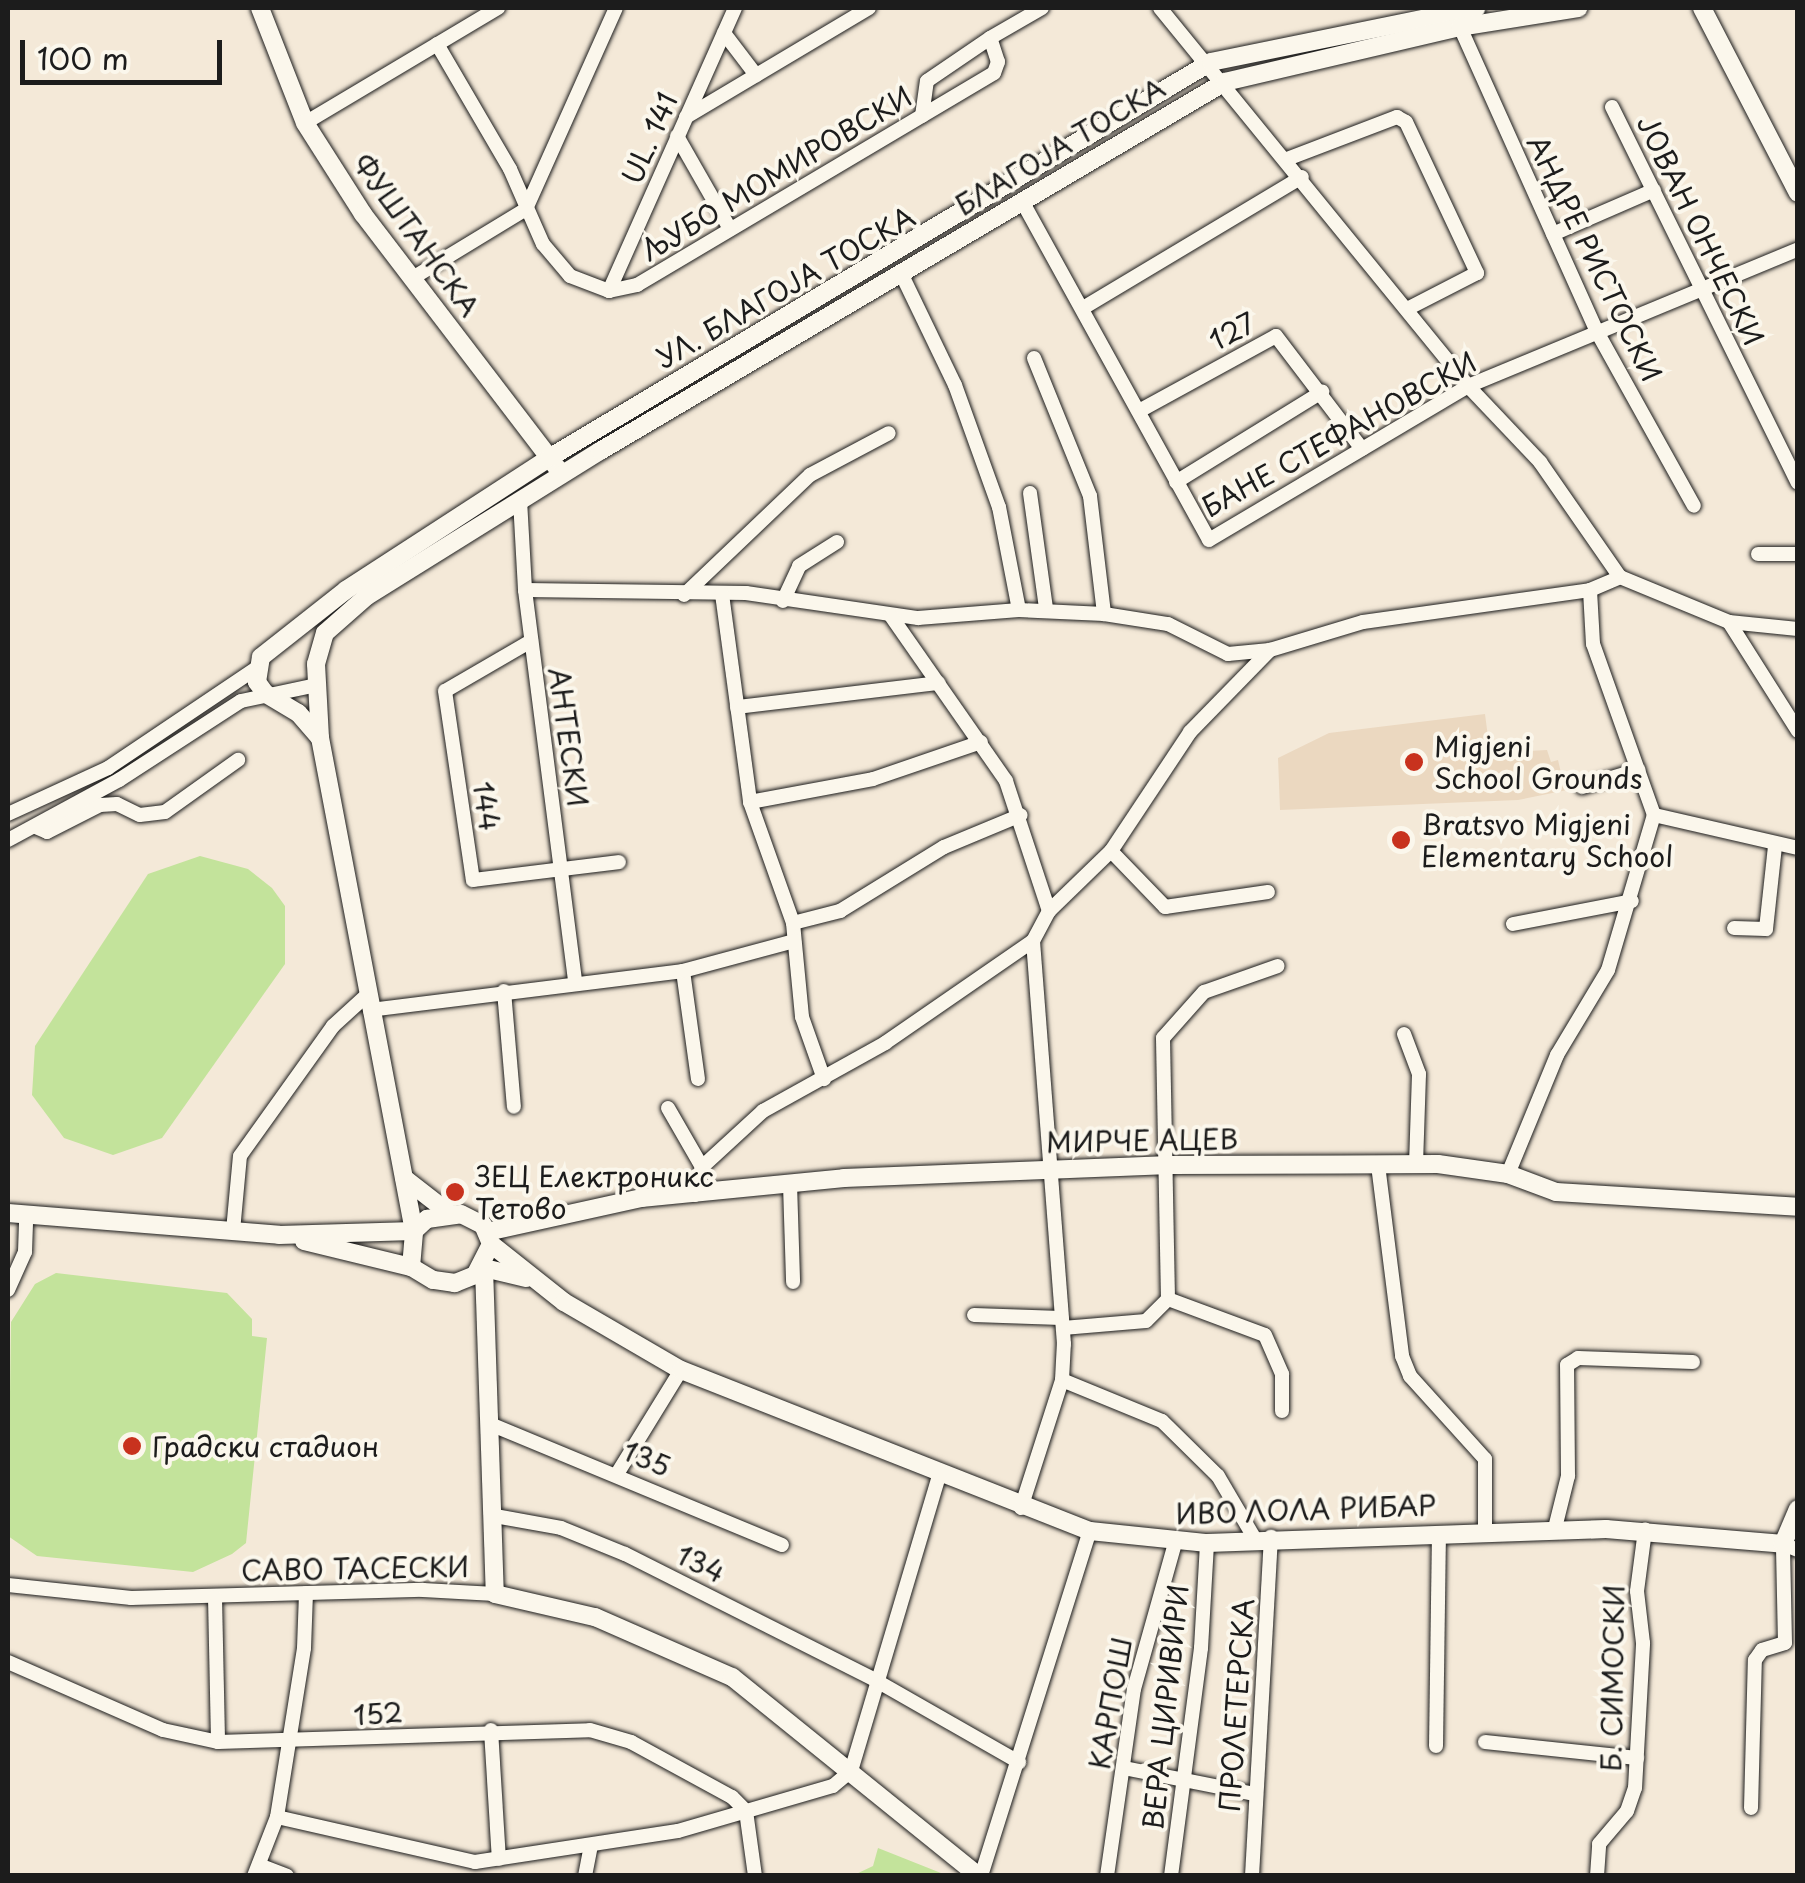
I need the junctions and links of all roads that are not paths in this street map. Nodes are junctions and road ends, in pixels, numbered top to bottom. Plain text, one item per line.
1 (498, 8) edge
2 (616, 8) edge
3 (736, 8) edge
4 (869, 8) edge
5 (1042, 8) edge
6 (1160, 8) edge
7 (1477, 8) edge
8 (1578, 8) edge
9 (1702, 8) edge
10 (264, 9) edge
11 (1460, 26) junction
12 (724, 33) junction
13 (990, 38) junction
14 (437, 44) junction
15 (1210, 62) junction
16 (756, 75) junction
17 (1226, 82) junction
18 (1612, 108) dead end
19 (922, 116) junction
20 (686, 117) junction
21 (305, 123) junction
22 (677, 136) junction
23 (1288, 159) junction
24 (1302, 177) junction
25 (1654, 190) junction
26 (1798, 193) edge
27 (1022, 201) junction
28 (526, 209) junction
29 (730, 228) junction
30 (1553, 234) junction
31 (1798, 249) edge
32 (901, 273) junction
33 (411, 278) junction
34 (1704, 290) junction
35 (610, 291) junction
36 (1083, 308) junction
37 (1406, 310) junction
38 (1596, 330) junction
39 (1034, 358) dead end
40 (1468, 386) junction
41 (1322, 392) junction
42 (1139, 411) junction
43 (890, 434) dead end
44 (1362, 449) junction
45 (549, 458) junction
46 (562, 474) junction
47 (1176, 482) junction
48 (1798, 483) edge
49 (1030, 493) dead end
50 (520, 500) junction
51 (1694, 506) dead end
52 (837, 542) dead end
53 (1758, 554) dead end
54 (1798, 554) edge
55 (1620, 576) junction
56 (525, 590) junction
57 (1590, 590) junction
58 (722, 594) junction
59 (684, 595) junction
60 (783, 601) junction
61 (1046, 609) junction
62 (1019, 610) junction
63 (1104, 614) junction
64 (891, 616) junction
65 (1729, 622) junction
66 (1798, 629) edge
67 (288, 634) junction
68 (530, 641) junction
69 (317, 650) junction
70 (1270, 650) junction
71 (256, 668) junction
72 (938, 683) junction
73 (317, 685) junction
74 (264, 693) junction
75 (737, 707) junction
76 (1798, 731) edge
77 (320, 738) junction
78 (981, 742) junction
79 (238, 760) dead end
80 (1638, 770) junction
81 (1582, 787) dead end
82 (750, 802) junction
83 (8, 814) edge
84 (1020, 815) junction
85 (1654, 815) junction
86 (36, 827) junction
87 (8, 840) edge
88 (1775, 846) junction
89 (1798, 848) edge
90 (1111, 851) junction
91 (618, 862) dead end
92 (563, 872) junction
93 (1268, 892) dead end
94 (1632, 900) junction
95 (1049, 911) junction
96 (793, 923) junction
97 (1513, 924) dead end
98 (1734, 928) dead end
99 (794, 941) junction
100 (1033, 941) junction
101 (1278, 966) dead end
102 (684, 971) junction
103 (575, 981) junction
104 (504, 992) junction
105 (369, 1002) junction
106 (1404, 1034) dead end
107 (824, 1078) junction
108 (698, 1079) dead end
109 (514, 1107) dead end
110 (668, 1108) dead end
111 (1170, 1164) junction
112 (1416, 1164) junction
113 (1378, 1165) junction
114 (702, 1167) junction
115 (1050, 1168) junction
116 (1508, 1174) junction
117 (404, 1178) junction
118 (790, 1184) junction
119 (695, 1195) junction
120 (1798, 1208) edge
121 (449, 1213) junction
122 (17, 1214) edge
123 (234, 1231) junction
124 (414, 1231) junction
125 (279, 1235) junction
126 (489, 1238) junction
127 (411, 1267) junction
128 (484, 1268) junction
129 (527, 1278) junction
130 (792, 1282) dead end
131 (8, 1290) edge
132 (1168, 1300) junction
133 (974, 1315) dead end
134 (1062, 1323) junction
135 (1693, 1362) dead end
136 (680, 1370) junction
137 (1062, 1380) junction
138 (1282, 1411) dead end
139 (490, 1424) junction
140 (616, 1474) junction
141 (939, 1475) junction
142 (1021, 1508) junction
143 (1798, 1508) edge
144 (495, 1516) junction
145 (1554, 1528) junction
146 (1485, 1530) junction
147 (1645, 1530) junction
148 (1090, 1531) junction
149 (1439, 1533) junction
150 (1263, 1538) junction
151 (1175, 1542) junction
152 (1207, 1543) junction
153 (782, 1545) dead end
154 (1790, 1547) edge
155 (8, 1586) edge
156 (306, 1593) junction
157 (495, 1594) junction
158 (215, 1598) junction
159 (8, 1662) edge
160 (876, 1680) junction
161 (491, 1730) junction
162 (218, 1742) junction
163 (286, 1742) junction
164 (1485, 1742) dead end
165 (1436, 1746) dead end
166 (1638, 1758) junction
167 (1019, 1762) junction
168 (1124, 1768) junction
169 (851, 1771) junction
170 (1183, 1782) junction
171 (1254, 1794) junction
172 (1752, 1808) dead end
173 (746, 1811) junction
174 (277, 1817) junction
175 (590, 1846) junction
176 (499, 1860) junction
177 (256, 1870) edge
178 (286, 1876) edge
179 (585, 1876) edge
180 (755, 1876) edge
181 (980, 1876) edge
182 (1107, 1876) edge
183 (1171, 1876) edge
184 (1252, 1876) edge
185 (1597, 1876) edge

1 - 14 street
2 - 28 street
3 - 12 street, UL. 141
4 - 16 street
5 - 13 street
6 - 15 street
7 - 15 street, УЛ. БЛАГОЈА ТОСКА
8 - 11 street, БЛАГОЈА ТОСКА
9 - 26 street
10 - 21 street, ФУШТАНСКА
11 - 17 street, БЛАГОЈА ТОСКА
11 - 30 street, АНДРЕ РИСТОСКИ
12 - 16 street
12 - 20 street, UL. 141
13 - 19 street
13 - 19 street, ЉУБО МОМИРОВСКИ
14 - 21 street
14 - 28 street
15 - 17 street
15 - 45 street, УЛ. БЛАГОЈА ТОСКА
16 - 20 street
17 - 23 street
17 - 27 street, БЛАГОЈА ТОСКА
18 - 25 street, ЈОВАН ОНЧЕСКИ
19 - 29 street, ЉУБО МОМИРОВСКИ
20 - 22 street, UL. 141
21 - 33 street, ФУШТАНСКА
22 - 29 street
22 - 35 street, UL. 141
23 - 24 street
23 - 37 street
24 - 36 street
24 - 37 street
25 - 30 street
25 - 34 street, ЈОВАН ОНЧЕСКИ
27 - 32 street, БЛАГОЈА ТОСКА
27 - 36 street, БАНЕ СТЕФАНОВСКИ
28 - 33 street
28 - 35 street
29 - 35 street, ЉУБО МОМИРОВСКИ
30 - 38 street, АНДРЕ РИСТОСКИ
31 - 34 street, БАНЕ СТЕФАНОВСКИ
32 - 46 street, БЛАГОЈА ТОСКА
32 - 62 street
33 - 45 street, ФУШТАНСКА
34 - 38 street, БАНЕ СТЕФАНОВСКИ
34 - 48 street, ЈОВАН ОНЧЕСКИ
36 - 42 street, БАНЕ СТЕФАНОВСКИ
37 - 40 street
38 - 40 street, БАНЕ СТЕФАНОВСКИ
38 - 51 street, АНДРЕ РИСТОСКИ
39 - 63 street
40 - 44 street, БАНЕ СТЕФАНОВСКИ
40 - 55 street
41 - 42 street, 127
41 - 44 street, 127
41 - 47 street
42 - 47 street, БАНЕ СТЕФАНОВСКИ
43 - 59 street
44 - 47 street, БАНЕ СТЕФАНОВСКИ
45 - 46 street, ФУШТАНСКА
45 - 67 street, УЛ. БЛАГОЈА ТОСКА
46 - 50 street, БЛАГОЈА ТОСКА
49 - 61 street
50 - 56 street, АНТЕСКИ
50 - 69 street, БЛАГОЈА ТОСКА
52 - 60 street
53 - 54 street
55 - 57 street
55 - 65 street
56 - 59 street
56 - 68 street, АНТЕСКИ
57 - 70 street
57 - 80 street
58 - 59 street
58 - 60 street
58 - 75 street
60 - 64 street
61 - 62 street
61 - 63 street
62 - 64 street
63 - 70 street
64 - 72 street
65 - 66 street
65 - 76 street
67 - 69 street
67 - 71 street, УЛ. БЛАГОЈА ТОСКА
68 - 92 street, АНТЕСКИ
68 - 92 street, 144
69 - 73 street
70 - 90 street
71 - 74 street
71 - 83 street
72 - 75 street
72 - 78 street
73 - 74 street
73 - 77 street
74 - 77 street
74 - 86 street
75 - 82 street
77 - 105 street
78 - 82 street
78 - 84 street
79 - 86 street
80 - 81 street
80 - 85 street
82 - 96 street
84 - 95 street
84 - 96 street
85 - 88 street
85 - 94 street
86 - 87 street
88 - 89 street
88 - 98 street
90 - 93 street
90 - 95 street
91 - 92 street, 144
92 - 103 street, АНТЕСКИ
94 - 97 street
94 - 116 street
95 - 100 street
96 - 99 street
99 - 102 street
99 - 107 street
100 - 107 street
100 - 115 street
101 - 111 street
102 - 103 street
102 - 108 street
103 - 104 street
104 - 105 street
104 - 109 street
105 - 117 street
105 - 123 street
106 - 112 street
107 - 114 street
110 - 114 street
111 - 113 street, МИРЧЕ АЦЕВ
111 - 115 street, МИРЧЕ АЦЕВ
111 - 132 street
112 - 113 street, МИРЧЕ АЦЕВ
112 - 116 street, МИРЧЕ АЦЕВ
113 - 146 street
114 - 119 street
115 - 118 street, МИРЧЕ АЦЕВ
115 - 134 street
116 - 120 street, МИРЧЕ АЦЕВ
117 - 121 street
117 - 124 street
118 - 119 street, МИРЧЕ АЦЕВ
118 - 130 street
119 - 126 street, МИРЧЕ АЦЕВ
121 - 124 street
121 - 126 street
122 - 123 street
122 - 131 street
123 - 125 street
124 - 125 street
124 - 127 street
125 - 127 street
126 - 128 street
126 - 129 street
127 - 128 street
128 - 129 street
128 - 139 street
129 - 136 street, ИВО ЛОЛА РИБАР
132 - 134 street
132 - 138 street
133 - 134 street
134 - 137 street
135 - 145 street
136 - 140 street
136 - 141 street, ИВО ЛОЛА РИБАР
137 - 142 street
137 - 150 street
139 - 140 street, 135
139 - 144 street
140 - 153 street, 135
141 - 142 street, ИВО ЛОЛА РИБАР
141 - 160 street
142 - 148 street, ИВО ЛОЛА РИБАР
143 - 154 street
144 - 157 street
144 - 160 street, 134
145 - 146 street, ИВО ЛОЛА РИБАР
145 - 147 street, ИВО ЛОЛА РИБАР
146 - 149 street, ИВО ЛОЛА РИБАР
147 - 154 street, ИВО ЛОЛА РИБАР
147 - 166 street, Б. СИМОСКИ
148 - 151 street, ИВО ЛОЛА РИБАР
148 - 167 street
149 - 150 street, ИВО ЛОЛА РИБАР
149 - 165 street
150 - 152 street, ИВО ЛОЛА РИБАР
150 - 171 street, ПРОЛЕТЕРСКА
151 - 152 street, ИВО ЛОЛА РИБАР
151 - 168 street, КАРПОШ
152 - 170 street, ВЕРА ЦИРИВИРИ
154 - 172 street
155 - 158 street, САВО ТАСЕСКИ
156 - 157 street, САВО ТАСЕСКИ
156 - 158 street, САВО ТАСЕСКИ
156 - 163 street
157 - 169 street, САВО ТАСЕСКИ
158 - 162 street
159 - 162 street, 152
160 - 167 street, 134
160 - 169 street
161 - 163 street, 152
161 - 173 street, 152
161 - 176 street
162 - 163 street, 152
163 - 174 street
164 - 166 street
166 - 185 street, Б. СИМОСКИ
167 - 181 street
168 - 170 street
168 - 182 street, КАРПОШ
169 - 173 street
169 - 181 street, САВО ТАСЕСКИ
170 - 171 street
170 - 183 street, ВЕРА ЦИРИВИРИ
171 - 184 street, ПРОЛЕТЕРСКА
173 - 175 street
173 - 180 street
174 - 176 street
174 - 177 street
175 - 176 street
175 - 179 street
177 - 178 street

